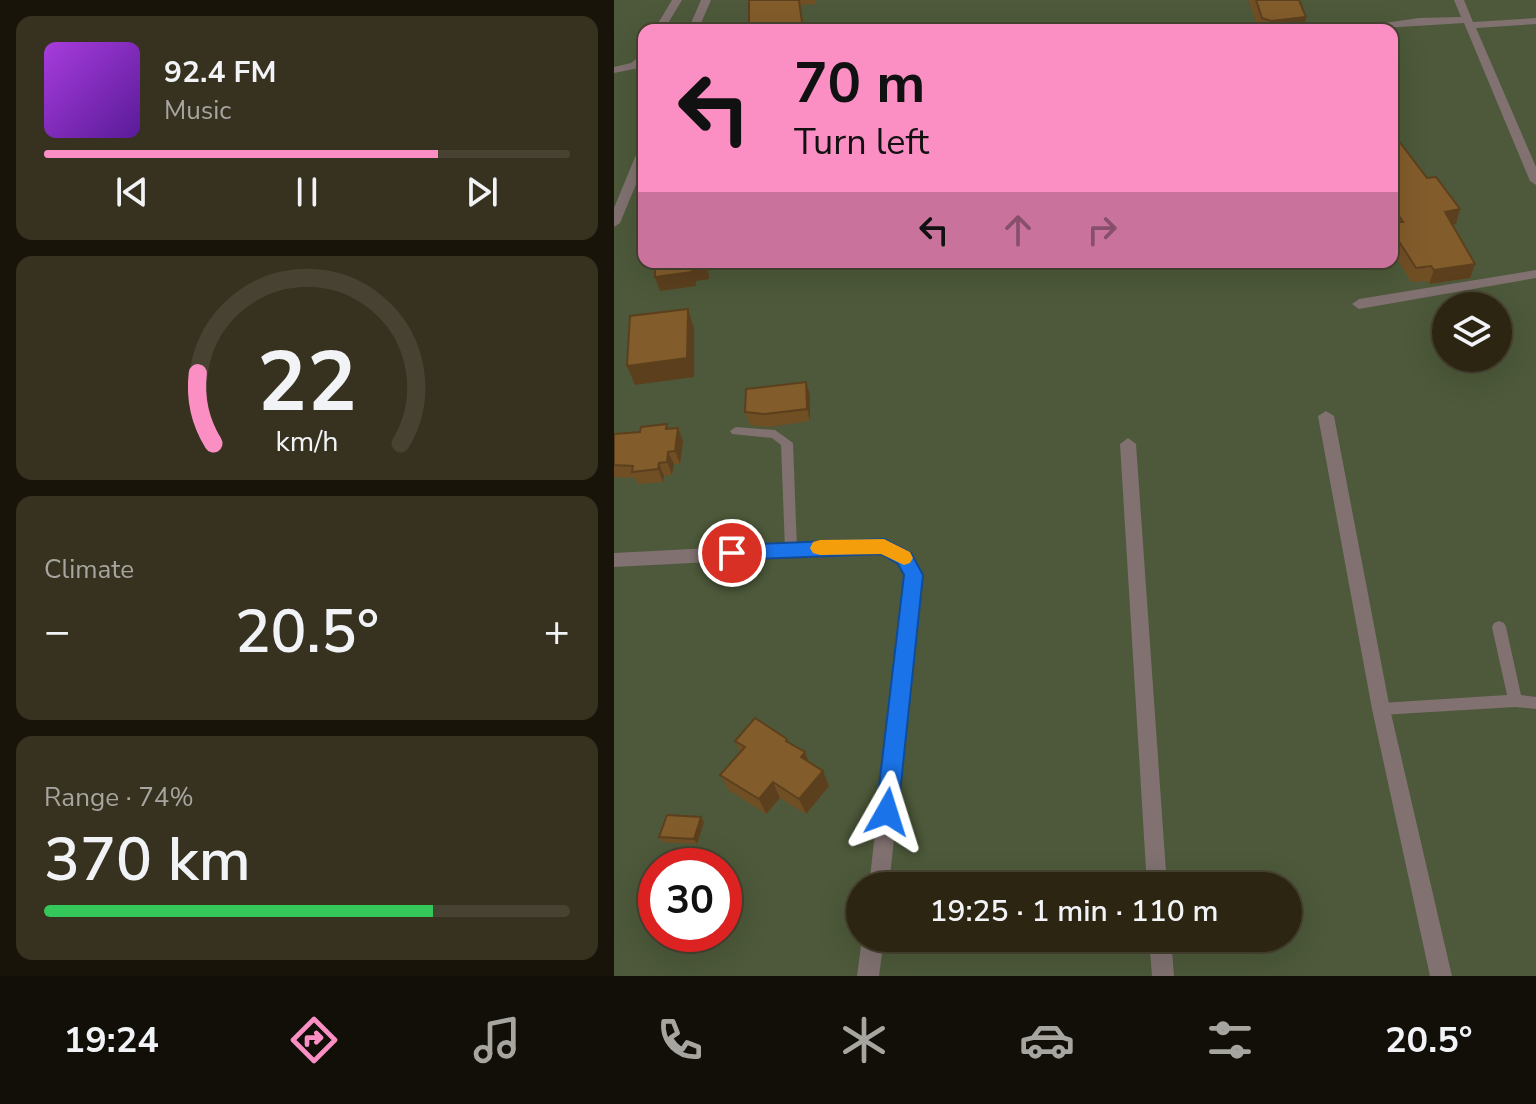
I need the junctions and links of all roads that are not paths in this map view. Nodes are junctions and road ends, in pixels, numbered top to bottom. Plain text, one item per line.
1 (677, 0) edge
2 (706, 0) edge
3 (1459, 0) edge
4 (1536, 21) edge
5 (1468, 22) junction
6 (663, 24) edge
7 (696, 24) edge
8 (1398, 24) edge
9 (638, 63) edge
10 (614, 70) edge
11 (638, 165) edge
12 (1534, 173) edge
13 (614, 223) edge
14 (1536, 274) edge
15 (1359, 304) dead end
16 (1326, 416) dead end
17 (736, 431) dead end
18 (1128, 444) dead end
19 (791, 549) junction
20 (614, 560) edge
21 (1499, 627) dead end
22 (1515, 701) junction
23 (1536, 703) edge
24 (1381, 709) junction
25 (881, 872) edge
26 (1156, 872) edge
27 (871, 952) edge
28 (1161, 952) edge
29 (868, 976) edge
30 (1163, 976) edge
31 (1441, 976) edge

1 - 6 street
2 - 7 street
3 - 5 street
4 - 5 street
5 - 8 street
5 - 12 street
9 - 10 street
11 - 13 street
14 - 15 street
16 - 24 street
17 - 19 lane
18 - 26 street
19 - 20 street
19 - 25 street
21 - 22 lane
22 - 23 lane
22 - 24 lane
24 - 31 street
27 - 29 street
28 - 30 street

